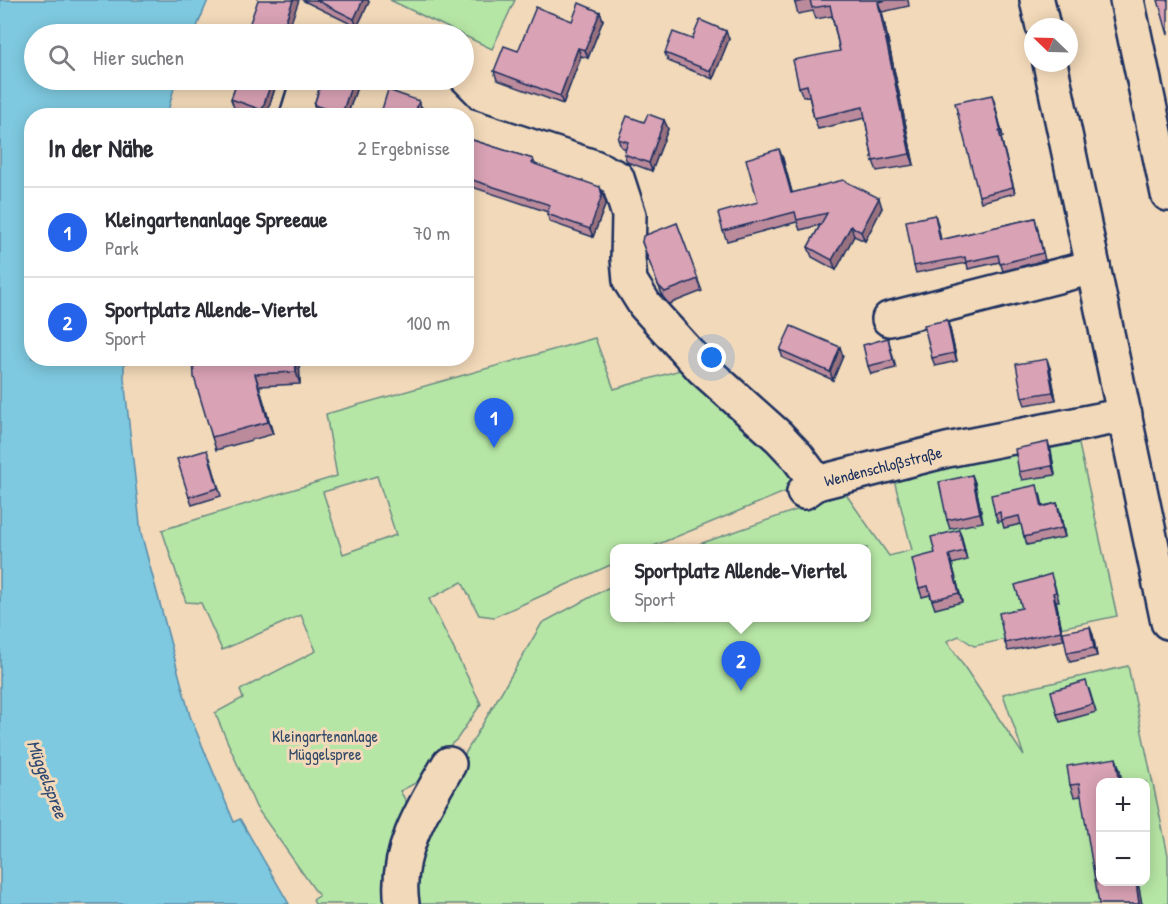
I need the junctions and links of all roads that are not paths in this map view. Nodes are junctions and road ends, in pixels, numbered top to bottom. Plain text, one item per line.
1 (1037, 0) edge
2 (1127, 0) edge
3 (1041, 18) edge
4 (1052, 72) edge
5 (305, 90) edge
6 (429, 90) edge
7 (299, 108) edge
8 (447, 108) edge
9 (474, 128) edge
10 (1168, 194) edge
11 (1093, 267) junction
12 (889, 319) dead end
13 (1125, 415) junction
14 (1168, 622) edge
15 (449, 764) dead end
16 (402, 904) edge

1 - 3 street
2 - 10 street
4 - 11 street
5 - 7 street
6 - 8 street
9 - 13 street, Wendenschloßstraße
11 - 12 street
11 - 13 street
13 - 14 street
15 - 16 street

